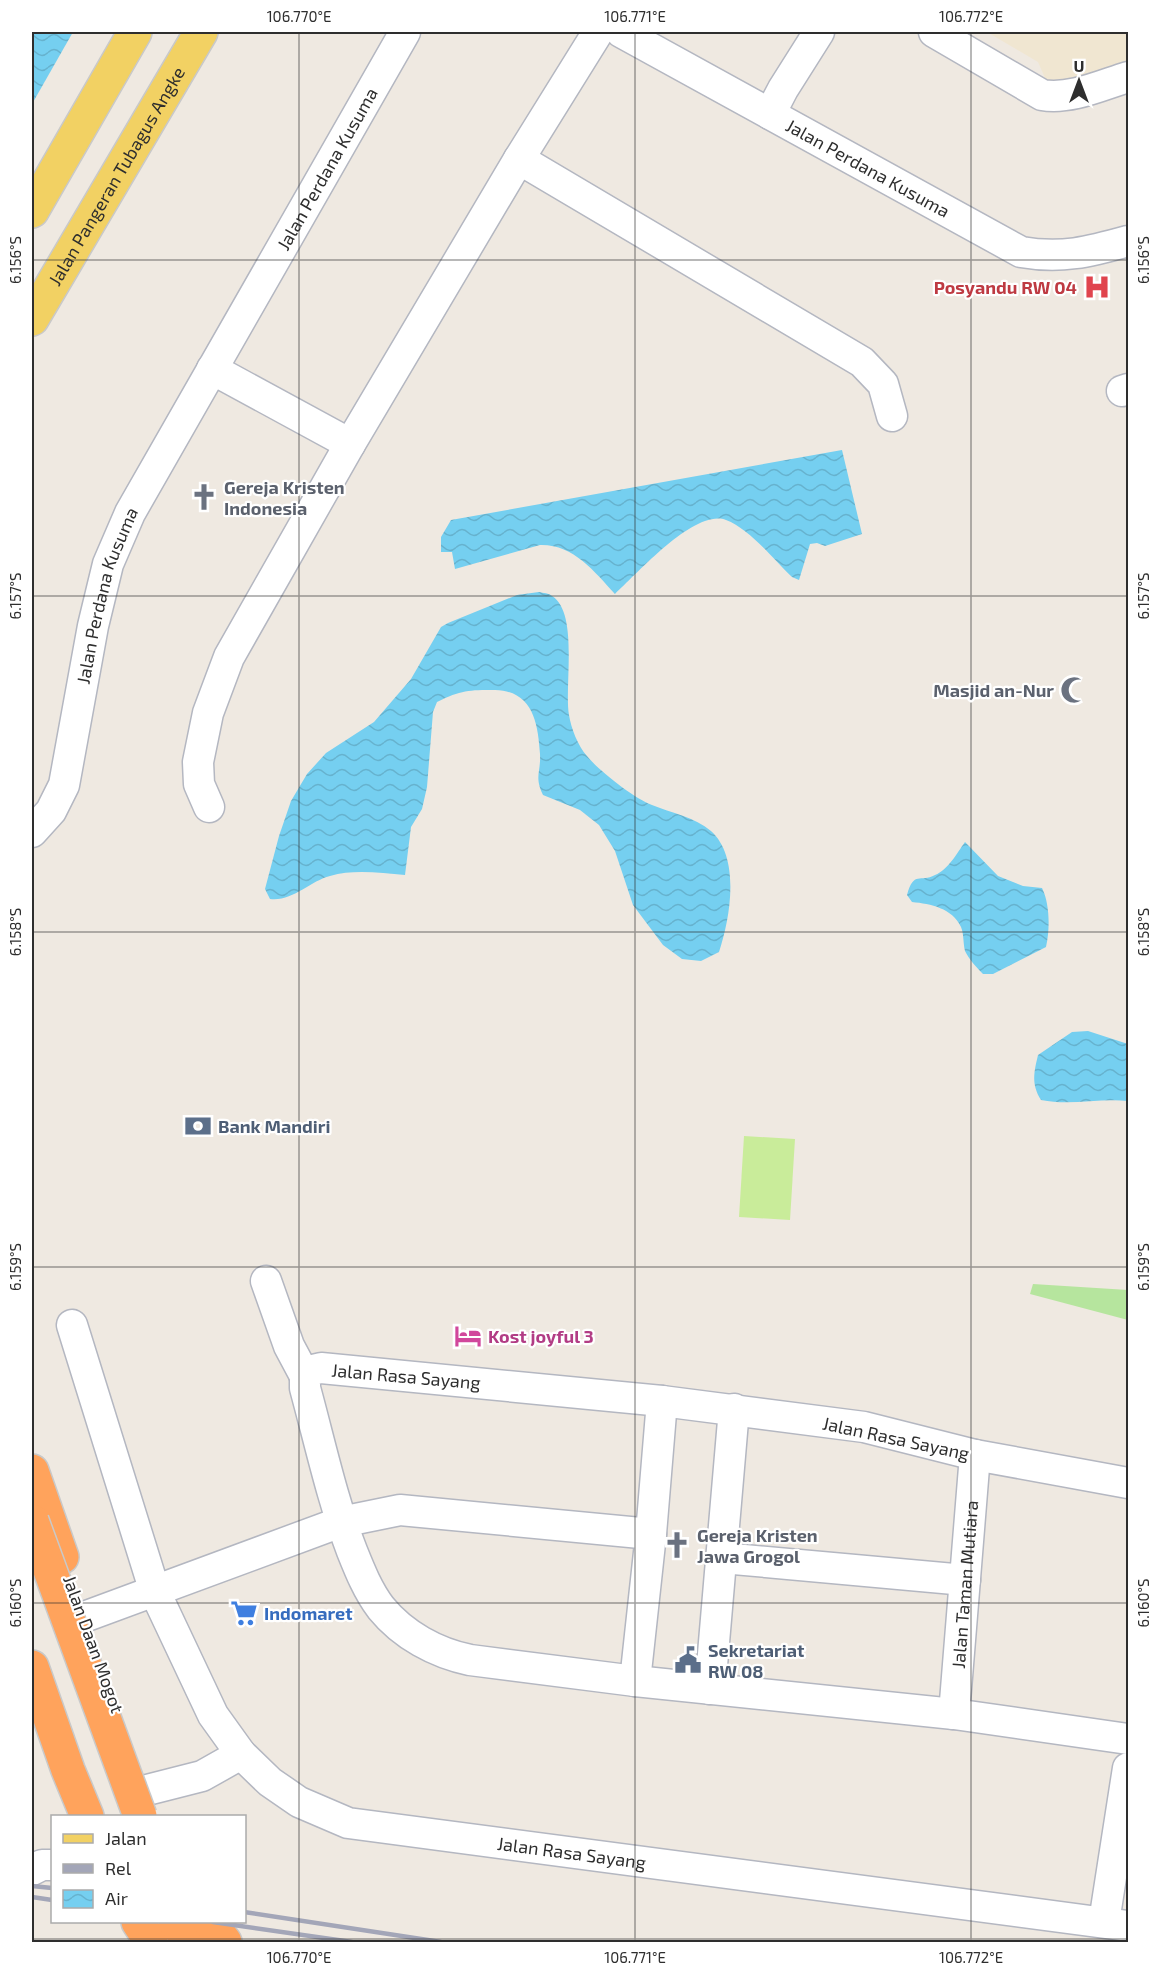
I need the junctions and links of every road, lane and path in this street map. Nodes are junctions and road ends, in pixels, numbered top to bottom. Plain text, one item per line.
1 (135, 32) edge
2 (201, 32) edge
3 (405, 32) edge
4 (598, 32) edge
5 (819, 32) edge
6 (934, 32) edge
7 (628, 33) edge
8 (1128, 77) edge
9 (770, 114) junction
10 (519, 159) junction
11 (32, 211) edge
12 (1128, 241) edge
13 (32, 319) edge
14 (212, 369) junction
15 (892, 416) dead end
16 (350, 444) junction
17 (209, 807) dead end
18 (32, 832) edge
19 (266, 1281) dead end
20 (72, 1325) dead end
21 (305, 1376) junction
22 (662, 1401) junction
23 (734, 1410) junction
24 (975, 1455) junction
25 (32, 1471) edge
26 (1128, 1484) edge
27 (341, 1522) junction
28 (37, 1523) edge
29 (651, 1534) junction
30 (722, 1558) junction
31 (32, 1563) edge
32 (965, 1580) junction
33 (156, 1592) junction
34 (84, 1617) junction
35 (32, 1667) edge
36 (635, 1681) junction
37 (710, 1689) junction
38 (954, 1714) junction
39 (1128, 1739) edge
40 (241, 1754) junction
41 (1128, 1768) edge
42 (148, 1808) edge
43 (87, 1815) edge
44 (124, 1815) edge
45 (51, 1865) edge
46 (32, 1870) edge
47 (139, 1923) edge
48 (176, 1923) edge
49 (193, 1923) edge
50 (211, 1923) edge
51 (1116, 1924) edge
52 (151, 1942) edge
53 (190, 1942) edge
54 (207, 1942) edge
55 (225, 1942) edge

1 - 11 main road
2 - 13 main road, Jalan Pangeran Tubagus Angke
3 - 14 street, Jalan Perdana Kusuma
4 - 10 street
5 - 9 street
6 - 8 street
7 - 9 street, Jalan Perdana Kusuma
9 - 12 street, Jalan Perdana Kusuma
10 - 15 street
10 - 16 street
14 - 16 street
14 - 18 street, Jalan Perdana Kusuma
16 - 17 street
19 - 21 street
20 - 33 street, Jalan Rasa Sayang
21 - 22 street, Jalan Rasa Sayang
21 - 27 street, Jalan Rasa Sayang
22 - 23 street, Jalan Rasa Sayang
22 - 29 street
23 - 24 street, Jalan Rasa Sayang
23 - 30 street
24 - 26 street, Jalan Rasa Sayang
24 - 32 street, Jalan Taman Mutiara
25 - 28 highway, Jalan Daan Mogot
27 - 29 street
27 - 33 street
27 - 36 street, Jalan Rasa Sayang
28 - 34 highway, Jalan Daan Mogot
28 - 42 highway, Jalan Daan Mogot, bridge
29 - 36 street
30 - 32 street
30 - 37 street
31 - 44 highway, Jalan Daan Mogot
32 - 38 street, Jalan Taman Mutiara
33 - 34 street
33 - 40 street, Jalan Rasa Sayang
34 - 42 highway, Jalan Daan Mogot
35 - 43 highway
36 - 37 street
37 - 38 street
38 - 39 street
40 - 42 street
40 - 51 street, Jalan Rasa Sayang
41 - 51 street
45 - 46 street
47 - 52 highway
48 - 53 highway
49 - 54 highway
50 - 55 highway

